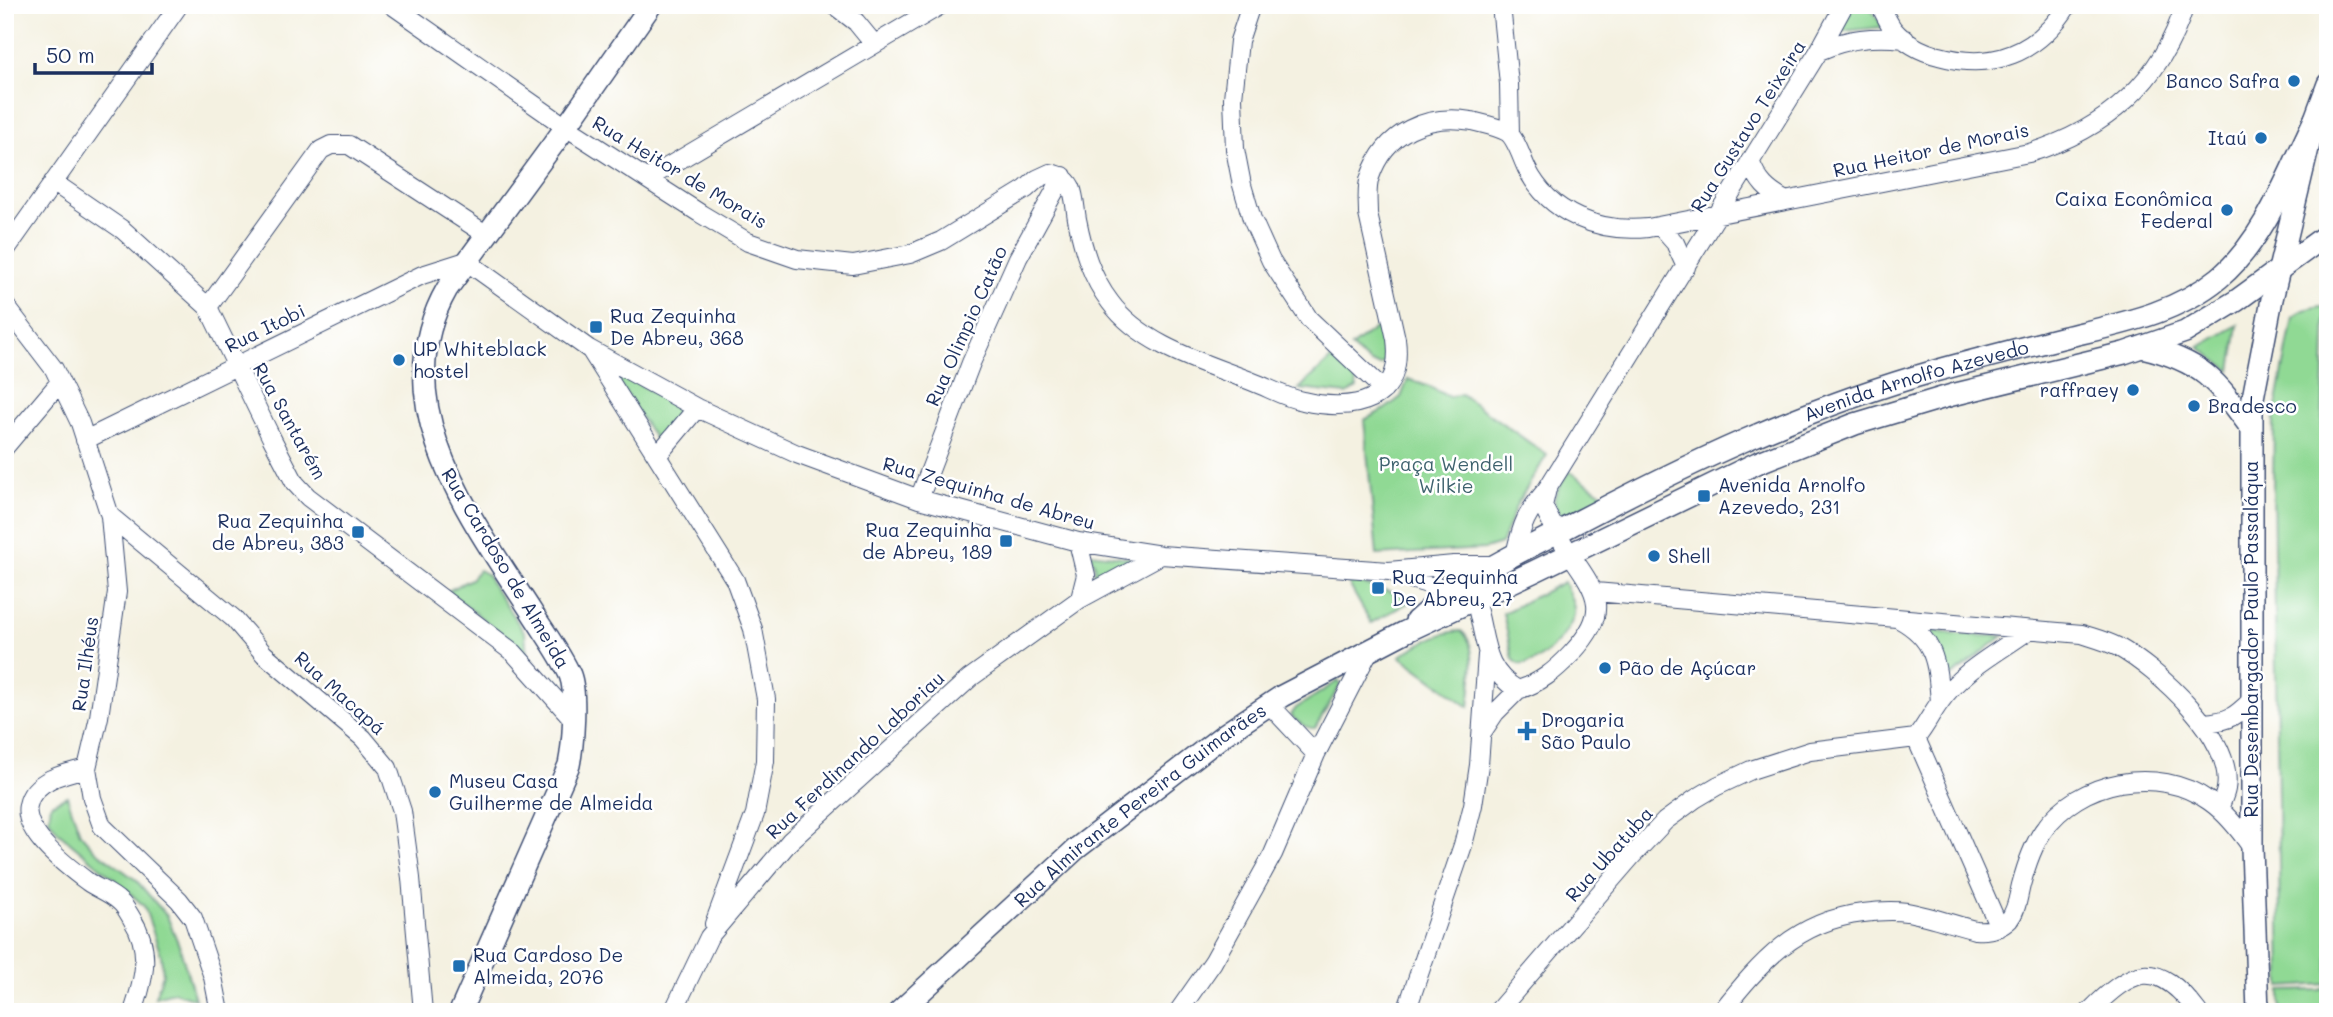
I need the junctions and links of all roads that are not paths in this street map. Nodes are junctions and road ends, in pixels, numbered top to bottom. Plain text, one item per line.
1 (179, 5) edge
2 (392, 5) edge
3 (651, 5) edge
4 (834, 5) edge
5 (941, 5) edge
6 (1251, 5) edge
7 (1501, 5) edge
8 (1844, 5) edge
9 (1880, 5) edge
10 (2068, 5) edge
11 (2185, 5) edge
12 (1905, 40) junction
13 (874, 44) junction
14 (1819, 51) junction
15 (2328, 84) edge
16 (2315, 119) junction
17 (566, 127) junction
18 (1510, 134) junction
19 (1750, 161) junction
20 (1063, 176) junction
21 (647, 179) junction
22 (53, 182) junction
23 (1786, 201) junction
24 (1717, 215) junction
25 (1660, 226) junction
26 (2328, 234) edge
27 (487, 235) junction
28 (5, 251) edge
29 (466, 261) junction
30 (1686, 267) junction
31 (2279, 269) junction
32 (5, 305) edge
33 (208, 307) junction
34 (2142, 347) junction
35 (589, 349) junction
36 (236, 365) junction
37 (60, 382) junction
38 (1384, 390) junction
39 (697, 408) junction
40 (2251, 428) junction
41 (85, 440) junction
42 (5, 447) edge
43 (657, 456) junction
44 (1547, 489) junction
45 (919, 499) junction
46 (110, 516) junction
47 (1557, 532) junction
48 (1078, 542) junction
49 (1570, 554) junction
50 (1161, 555) junction
51 (1516, 555) junction
52 (1495, 565) junction
53 (1389, 571) junction
54 (1453, 589) junction
55 (1595, 592) junction
56 (1474, 598) junction
57 (1080, 599) junction
58 (1895, 617) junction
59 (2029, 630) junction
60 (1405, 632) junction
61 (1369, 651) junction
62 (1487, 655) junction
63 (1518, 690) junction
64 (2253, 699) junction
65 (1940, 702) junction
66 (1269, 704) junction
67 (573, 719) junction
68 (2204, 723) junction
69 (1481, 734) junction
70 (1916, 738) junction
71 (1316, 754) junction
72 (88, 768) junction
73 (2219, 809) junction
74 (2252, 824) junction
75 (2252, 848) junction
76 (1999, 927) junction
77 (709, 937) junction
78 (133, 1012) edge
79 (220, 1012) edge
80 (423, 1012) edge
81 (460, 1012) edge
82 (673, 1012) edge
83 (899, 1012) edge
84 (1178, 1012) edge
85 (1405, 1012) edge
86 (1497, 1012) edge
87 (1721, 1012) edge
88 (2089, 1012) edge
89 (2199, 1012) edge
90 (2258, 1012) edge

1 - 22 street
2 - 17 street, Rua Heitor de Morais
3 - 17 main road, Rua Cardoso de Almeida
4 - 13 street
5 - 13 street
6 - 38 street
7 - 18 street
8 - 14 street, Rua Gustavo Teixeira
9 - 12 street
10 - 12 street
11 - 23 street, Rua Heitor de Morais
12 - 14 street
13 - 21 street
14 - 19 street, Rua Gustavo Teixeira
15 - 16 main road
16 - 31 main road, Rua Desembargador Paulo Passaláqua
16 - 47 main road, Avenida Arnolfo Azevedo
17 - 21 street, Rua Heitor de Morais
17 - 27 main road, Rua Cardoso de Almeida
18 - 25 street, Rua Heitor de Morais
18 - 38 street
19 - 23 street
19 - 24 street, Rua Gustavo Teixeira
20 - 21 street, Rua Heitor de Morais
20 - 38 street
20 - 45 street, Rua Olimpio Catão
22 - 28 street
22 - 33 street, Rua Santarém
23 - 24 street, Rua Heitor de Morais
24 - 25 street, Rua Heitor de Morais
24 - 30 street, Rua Gustavo Teixeira
25 - 30 street
26 - 31 main road, Avenida Arnolfo Azevedo
27 - 29 main road, Rua Cardoso de Almeida
27 - 33 street
29 - 35 street, Rua Zequinha de Abreu
29 - 36 street, Rua Itobi
29 - 67 main road, Rua Cardoso de Almeida
30 - 44 street, Rua Gustavo Teixeira
31 - 34 main road, Avenida Arnolfo Azevedo
31 - 40 main road, Rua Desembargador Paulo Passaláqua
32 - 37 street, Rua Ilhéus
33 - 36 street, Rua Santarém
34 - 40 main road
34 - 49 main road, Avenida Arnolfo Azevedo
35 - 39 street, Rua Zequinha de Abreu
35 - 43 street
36 - 41 street, Rua Itobi
36 - 67 street, Rua Santarém
37 - 41 street, Rua Ilhéus
37 - 42 street
39 - 43 street
39 - 45 street, Rua Zequinha de Abreu
40 - 64 main road, Rua Desembargador Paulo Passaláqua
41 - 46 street, Rua Ilhéus
43 - 77 street
44 - 47 street
44 - 51 street, Rua Gustavo Teixeira
45 - 48 street, Rua Zequinha de Abreu
46 - 72 street, Rua Ilhéus
46 - 80 street, Rua Macapá
47 - 49 street
47 - 51 main road, Avenida Arnolfo Azevedo
48 - 50 street, Rua Zequinha de Abreu
48 - 57 street
49 - 55 street
49 - 56 main road, Avenida Arnolfo Azevedo
50 - 53 street, Rua Zequinha de Abreu
50 - 57 street, Rua Ferdinando Laboriau
51 - 52 main road, Avenida Arnolfo Azevedo
52 - 53 street, Rua Zequinha de Abreu
52 - 54 main road, Avenida Arnolfo Azevedo
53 - 54 street, Rua Zequinha de Abreu
54 - 56 street, Rua Zequinha de Abreu
54 - 60 main road, Rua Almirante Pereira Guimarães
55 - 58 street
55 - 63 street
56 - 60 main road, Rua Almirante Pereira Guimarães
56 - 62 street
57 - 77 street, Rua Ferdinando Laboriau
58 - 59 street
58 - 65 street
59 - 65 street
59 - 68 street
60 - 61 main road, Rua Almirante Pereira Guimarães
61 - 66 main road, Rua Almirante Pereira Guimarães
61 - 71 street
62 - 63 street
62 - 69 street
63 - 69 street
64 - 68 street
64 - 74 main road, Rua Desembargador Paulo Passaláqua
65 - 70 street
66 - 71 street
66 - 83 main road, Rua Almirante Pereira Guimarães
67 - 81 main road, Rua Cardoso de Almeida
68 - 73 street
69 - 85 street
70 - 76 street
70 - 86 street, Rua Ubatuba
71 - 84 street
72 - 78 street
72 - 79 street, Rua Ilhéus
73 - 74 street
73 - 75 street
73 - 76 street
74 - 75 main road, Rua Desembargador Paulo Passaláqua
75 - 90 main road, Rua Desembargador Paulo Passaláqua
76 - 87 street
77 - 82 street, Rua Ferdinando Laboriau
88 - 89 street

